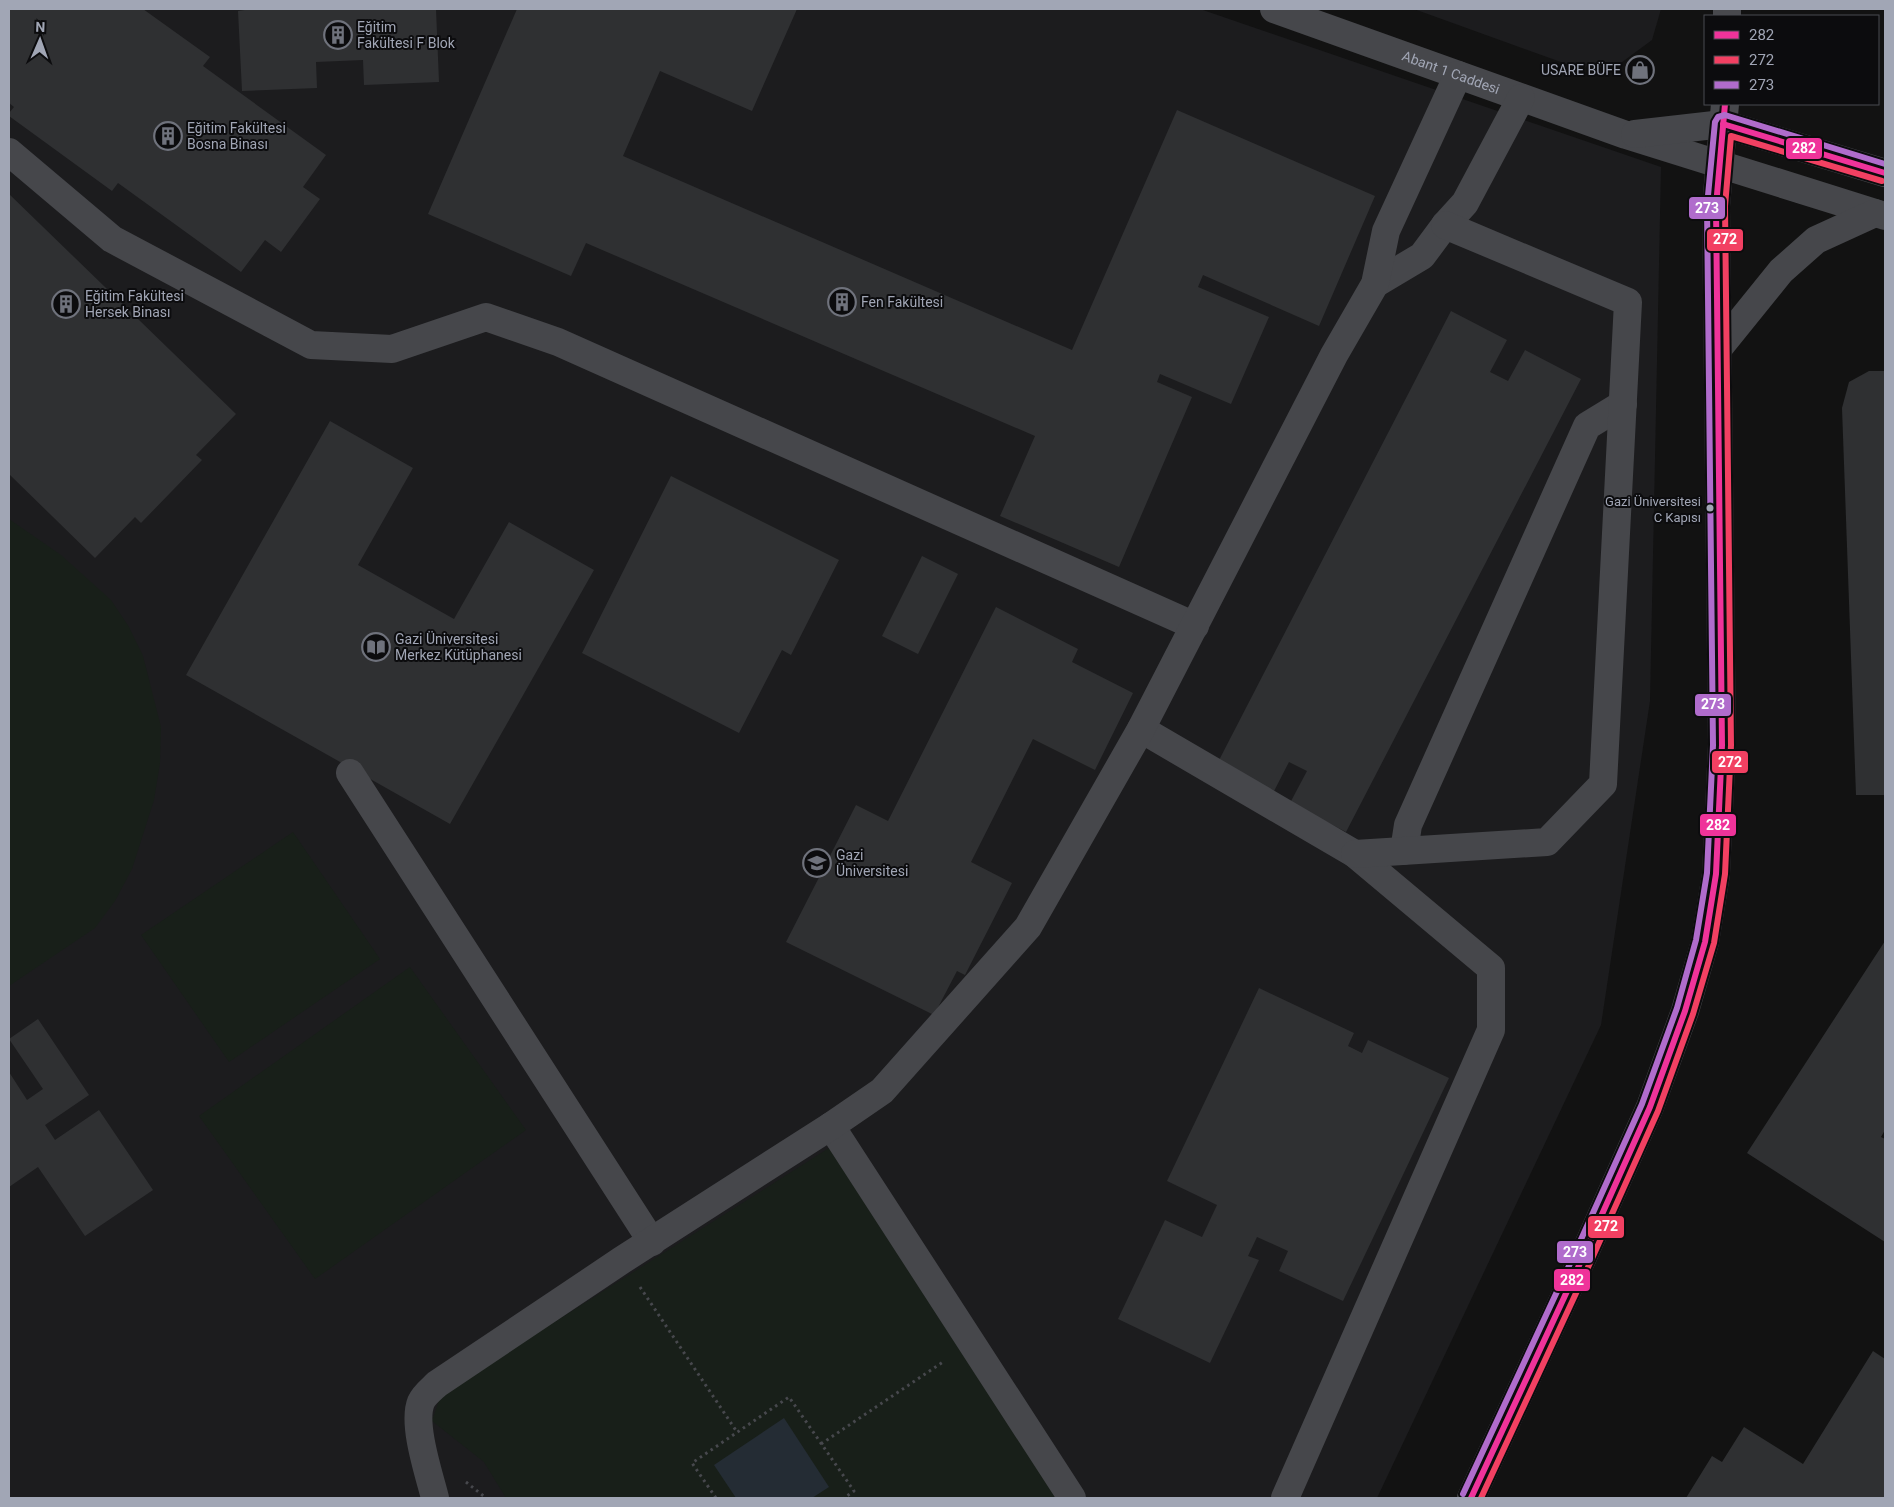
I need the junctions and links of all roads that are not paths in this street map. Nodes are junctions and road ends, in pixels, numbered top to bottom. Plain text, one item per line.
1 (1274, 9) edge
2 (1458, 74) junction
3 (1521, 98) junction
4 (1724, 114) edge
5 (1626, 135) junction
6 (9, 152) edge
7 (1720, 166) junction
8 (1885, 173) edge
9 (1880, 214) edge
10 (1446, 225) junction
11 (1376, 284) junction
12 (1718, 349) junction
13 (1623, 404) junction
14 (1195, 626) junction
15 (1141, 729) junction
16 (350, 773) dead end
17 (1404, 851) junction
18 (1355, 854) junction
19 (831, 1126) junction
20 (652, 1242) junction
21 (436, 1498) edge
22 (1072, 1498) edge
23 (1285, 1498) edge
24 (1470, 1498) edge

1 - 2 street, Abant 1 Caddesi
2 - 3 street, Abant 1 Caddesi
2 - 11 street
3 - 5 street, Abant 1 Caddesi
3 - 10 street
4 - 5 street, Abant 1 Caddesi
4 - 7 main road
4 - 8 street, Abant 1 Caddesi
5 - 7 street, Abant 1 Caddesi
6 - 14 street
7 - 9 street, Abant 1 Caddesi
7 - 12 main road
9 - 12 street
10 - 11 street
10 - 13 street
11 - 14 street
12 - 24 main road
13 - 17 street
13 - 17 street
14 - 15 street
15 - 18 street
15 - 19 street
16 - 20 street
17 - 18 street
18 - 23 street
19 - 20 street
19 - 22 street
20 - 21 street

